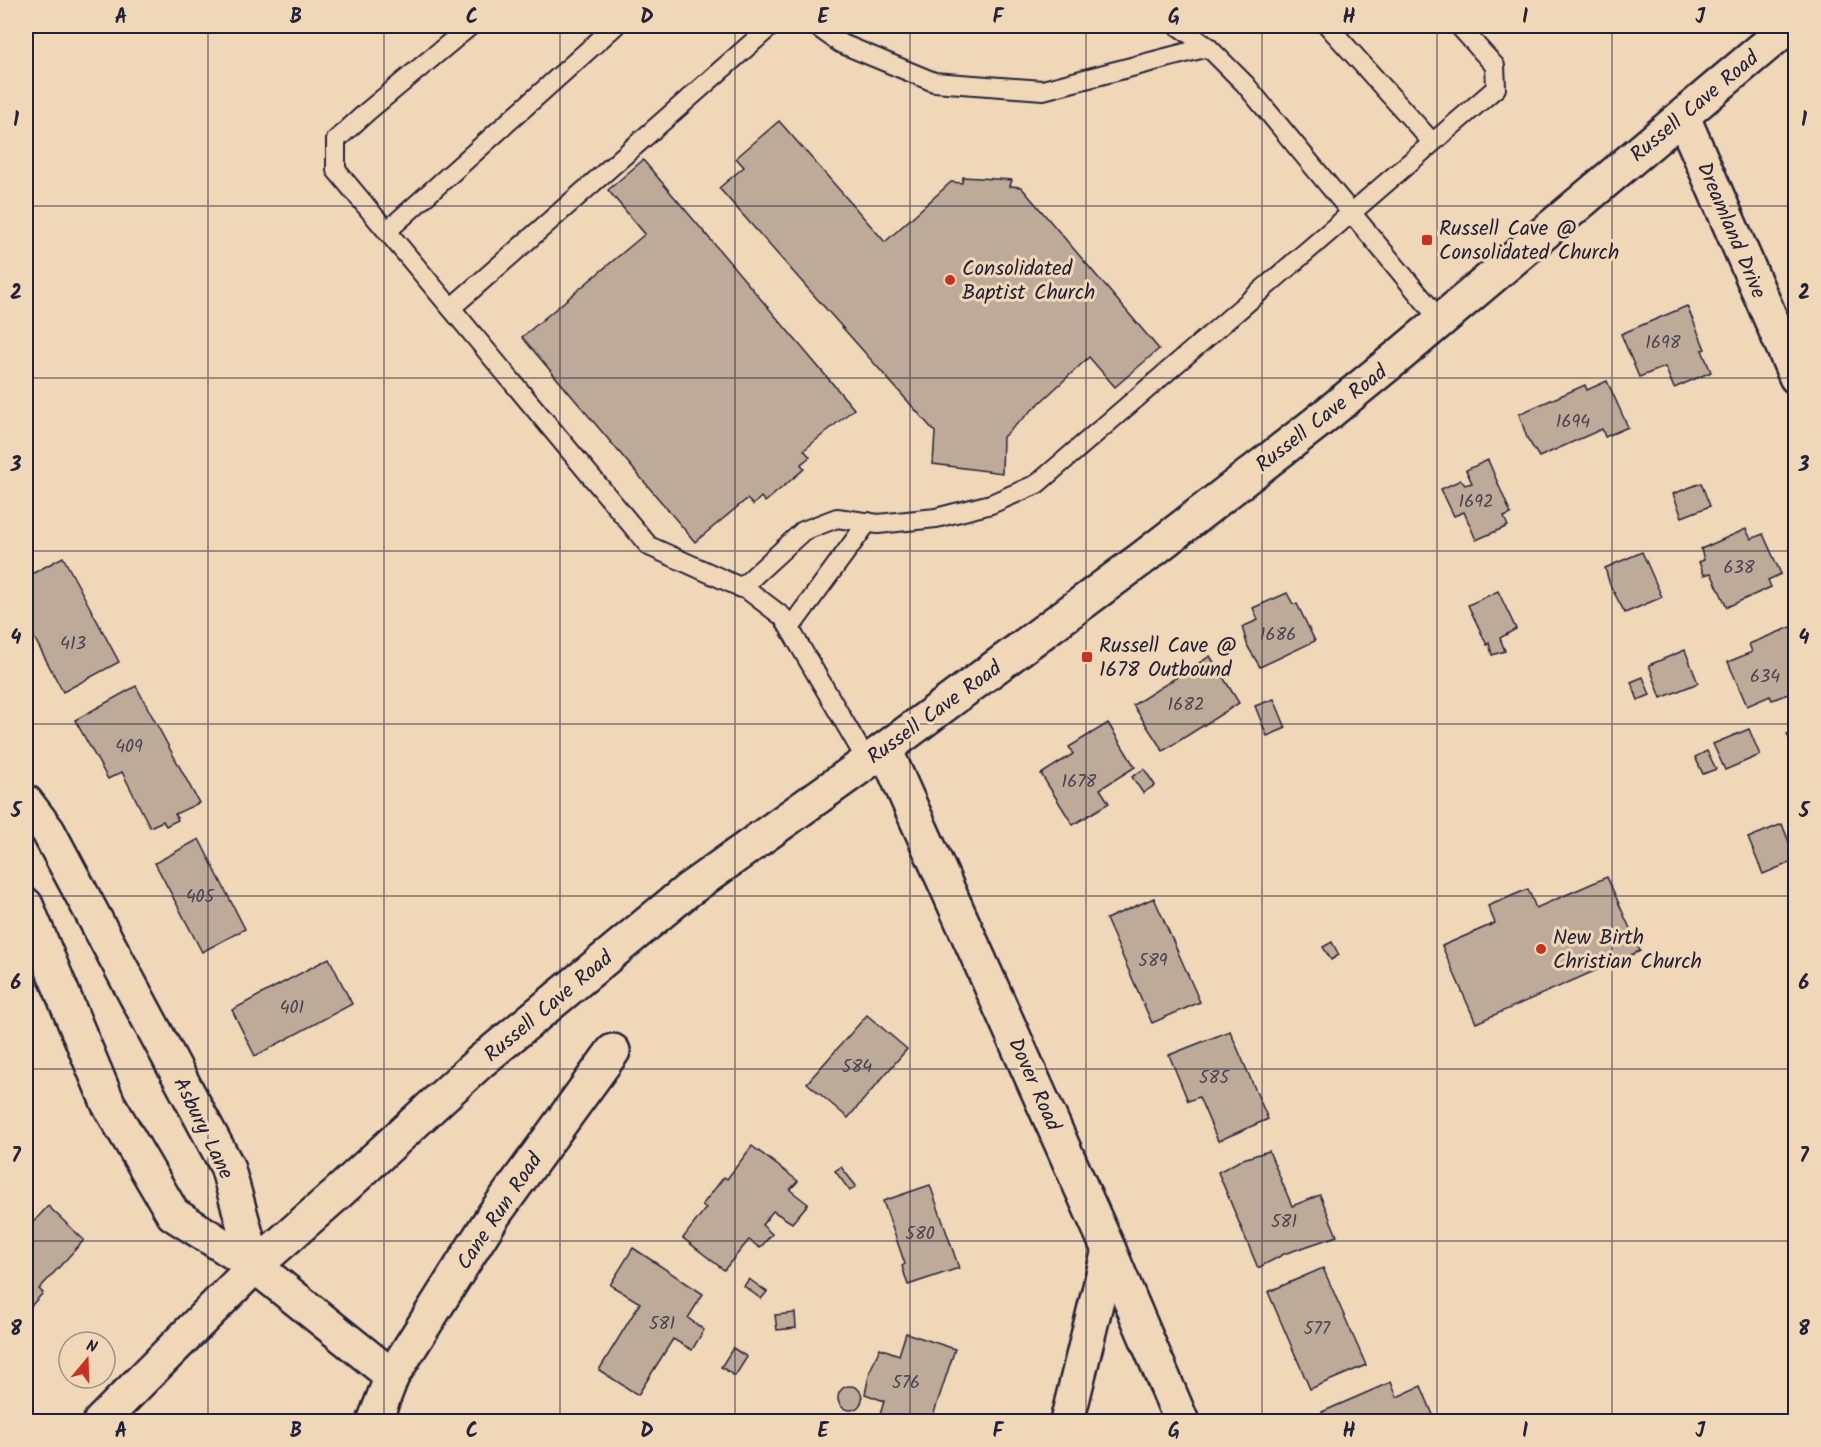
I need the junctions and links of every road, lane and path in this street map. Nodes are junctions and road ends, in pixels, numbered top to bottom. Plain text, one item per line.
1 (470, 26) edge
2 (615, 26) edge
3 (771, 26) edge
4 (816, 26) edge
5 (1178, 26) edge
6 (1328, 26) edge
7 (1460, 26) edge
8 (1789, 26) edge
9 (1208, 47) junction
10 (1683, 117) junction
11 (1432, 142) junction
12 (1351, 213) junction
13 (387, 231) junction
14 (451, 308) junction
15 (1440, 320) junction
16 (1796, 377) edge
17 (868, 522) junction
18 (741, 588) junction
19 (790, 628) junction
20 (876, 755) junction
21 (26, 801) edge
22 (26, 905) edge
23 (613, 1052) dead end
24 (1109, 1250) junction
25 (255, 1266) junction
26 (392, 1376) junction
27 (100, 1422) edge
28 (374, 1422) edge
29 (1067, 1422) edge
30 (1182, 1422) edge

1 - 13 lane
2 - 13 lane
3 - 14 lane
4 - 9 lane
5 - 9 lane
6 - 11 lane
7 - 11 lane
8 - 10 street, Russell Cave Road
9 - 12 lane
10 - 15 street, Russell Cave Road
10 - 16 street, Dreamland Drive
11 - 12 lane
12 - 15 lane
12 - 17 lane
13 - 14 lane
14 - 18 lane
15 - 20 street, Russell Cave Road
17 - 18 lane
17 - 19 lane
18 - 19 lane
19 - 20 lane
20 - 24 street, Dover Road
20 - 25 street, Russell Cave Road
21 - 25 street, Asbury Lane
22 - 25 street
23 - 26 street, Cane Run Road
24 - 29 street
24 - 30 street, Dover Road
25 - 26 street
25 - 27 street, Russell Cave Road
26 - 28 street, Cane Run Road

